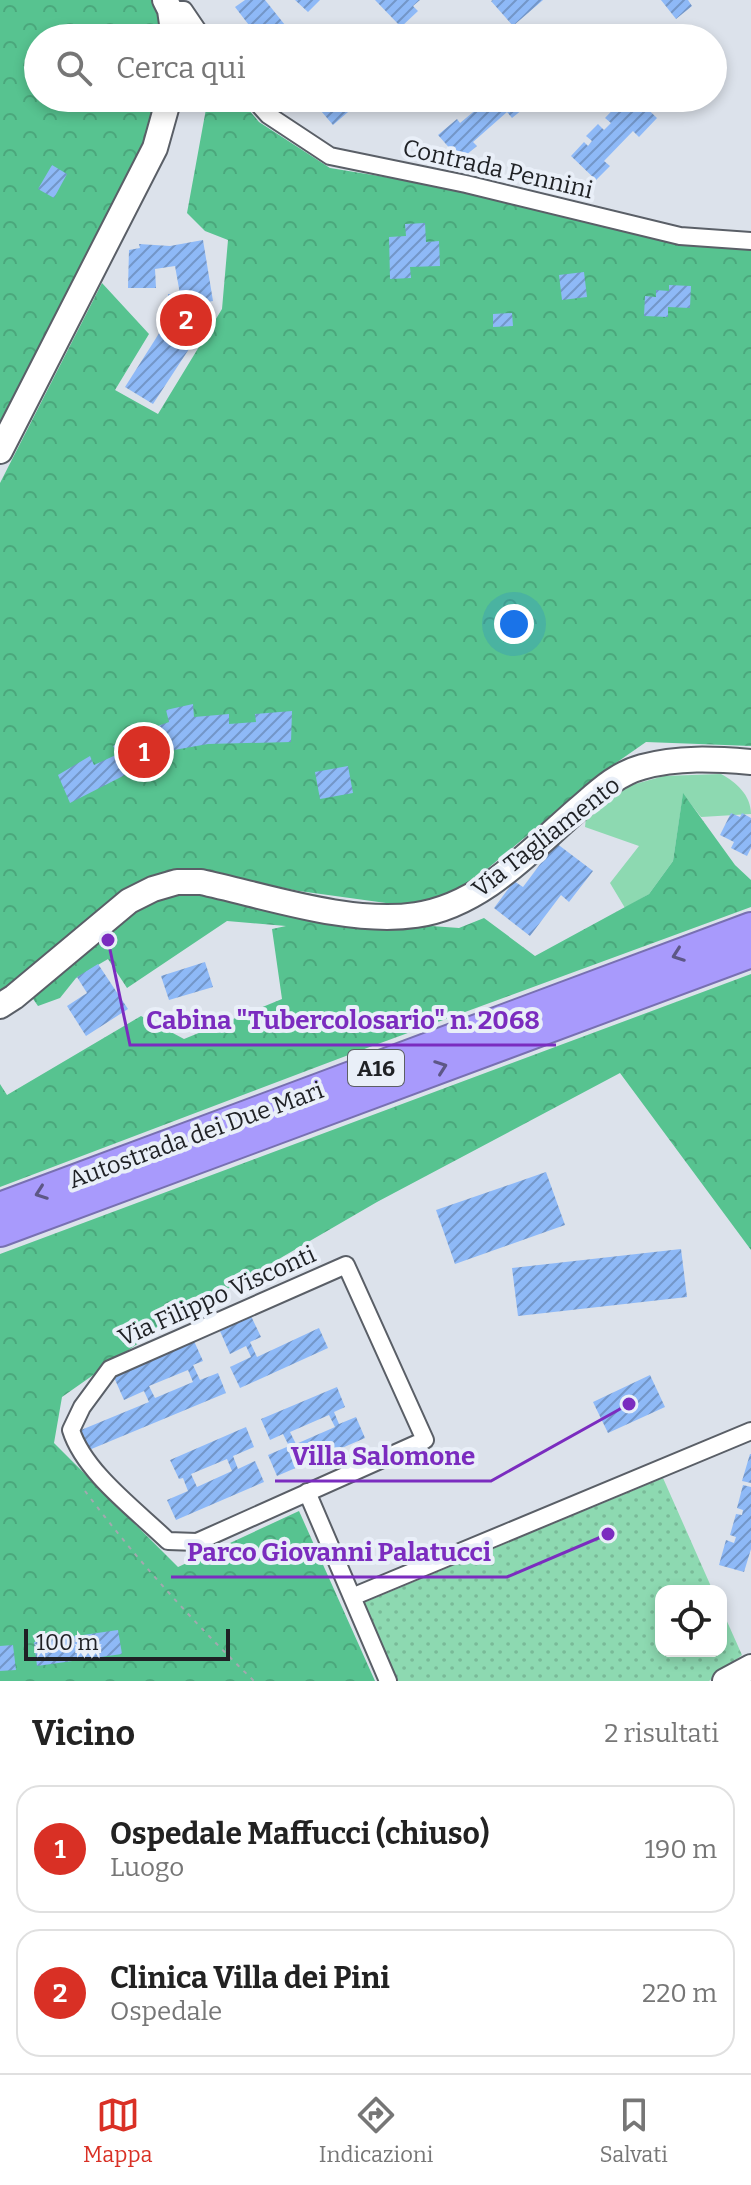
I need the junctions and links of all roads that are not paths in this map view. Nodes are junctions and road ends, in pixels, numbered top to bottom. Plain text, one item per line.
1 (168, 5) edge
2 (194, 24) edge
3 (165, 112) edge
4 (265, 112) edge
5 (751, 241) edge
6 (0, 451) edge
7 (751, 762) edge
8 (751, 928) edge
9 (751, 952) edge
10 (1, 1006) edge
11 (0, 1208) edge
12 (0, 1231) edge
13 (751, 1431) edge
14 (307, 1492) junction
15 (352, 1597) junction
16 (751, 1667) edge
17 (388, 1681) edge
18 (725, 1681) edge

1 - 2 street
3 - 6 main road
4 - 5 street, Contrada Pennini
7 - 10 main road, Via Tagliamento
8 -> 11 highway, Autostrada dei Due Mari / A16
12 -> 9 highway, Autostrada dei Due Mari / A16
13 - 15 street
14 - 14 street, Via Filippo Visconti
14 - 15 street
15 - 17 street
16 - 18 main road

